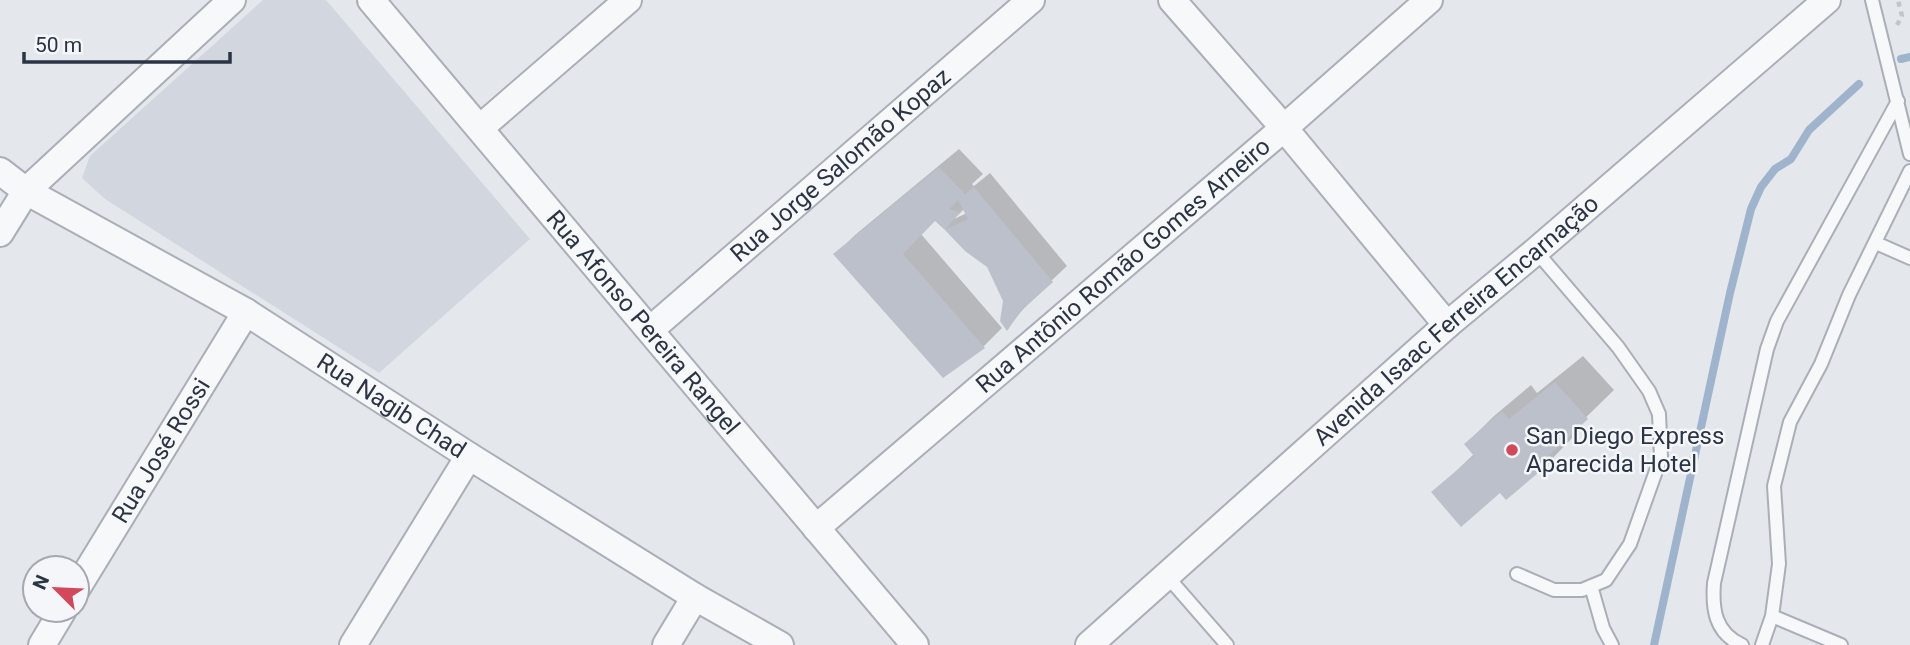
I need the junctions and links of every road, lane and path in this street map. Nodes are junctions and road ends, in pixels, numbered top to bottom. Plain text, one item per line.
1 (232, 0) edge
2 (371, 0) edge
3 (628, 0) edge
4 (1031, 0) edge
5 (1172, 0) edge
6 (1429, 0) edge
7 (1827, 0) edge
8 (1872, 0) edge
9 (1898, 101) junction
10 (480, 128) junction
11 (1283, 128) junction
12 (1910, 154) edge
13 (0, 171) edge
14 (1910, 171) edge
15 (26, 191) junction
16 (0, 233) edge
17 (1876, 243) junction
18 (1536, 251) junction
19 (1910, 258) edge
20 (246, 313) junction
21 (1447, 325) junction
22 (650, 330) junction
23 (469, 456) junction
24 (816, 528) junction
25 (91, 565) edge
26 (1517, 574) dead end
27 (1166, 575) junction
28 (1591, 586) junction
29 (695, 597) junction
30 (1772, 616) junction
31 (55, 624) edge
32 (42, 645) edge
33 (353, 645) edge
34 (666, 645) edge
35 (780, 645) edge
36 (915, 645) edge
37 (1089, 645) edge
38 (1227, 645) edge
39 (1612, 645) edge
40 (1742, 645) edge
41 (1762, 645) edge
42 (1841, 645) edge

1 - 15 street
2 - 10 street, Rua Afonso Pereira Rangel
3 - 10 street
4 - 22 street, Rua Jorge Salomão Kopaz
5 - 11 street
6 - 11 street, Rua Antônio Romão Gomes Arneiro
7 - 18 street, Avenida Isaac Ferreira Encarnação
8 - 9 lane
9 - 12 lane
9 - 40 lane
10 - 22 street, Rua Afonso Pereira Rangel
11 - 21 street
11 - 24 street, Rua Antônio Romão Gomes Arneiro
13 - 15 street, Rua Nagib Chad
14 - 17 lane
15 - 16 street
15 - 20 street, Rua Nagib Chad
17 - 19 lane
17 - 30 lane
18 - 21 street, Avenida Isaac Ferreira Encarnação
18 - 28 lane
20 - 23 street, Rua Nagib Chad
20 - 25 street, Rua José Rossi
21 - 27 street, Avenida Isaac Ferreira Encarnação
22 - 24 street, Rua Afonso Pereira Rangel
23 - 29 street, Rua Nagib Chad
23 - 33 street
24 - 36 street, Rua Afonso Pereira Rangel
26 - 28 lane
27 - 37 street, Avenida Isaac Ferreira Encarnação
27 - 38 lane
28 - 39 lane
29 - 34 street
29 - 35 street, Rua Nagib Chad
30 - 41 lane
30 - 42 lane
31 - 32 street

